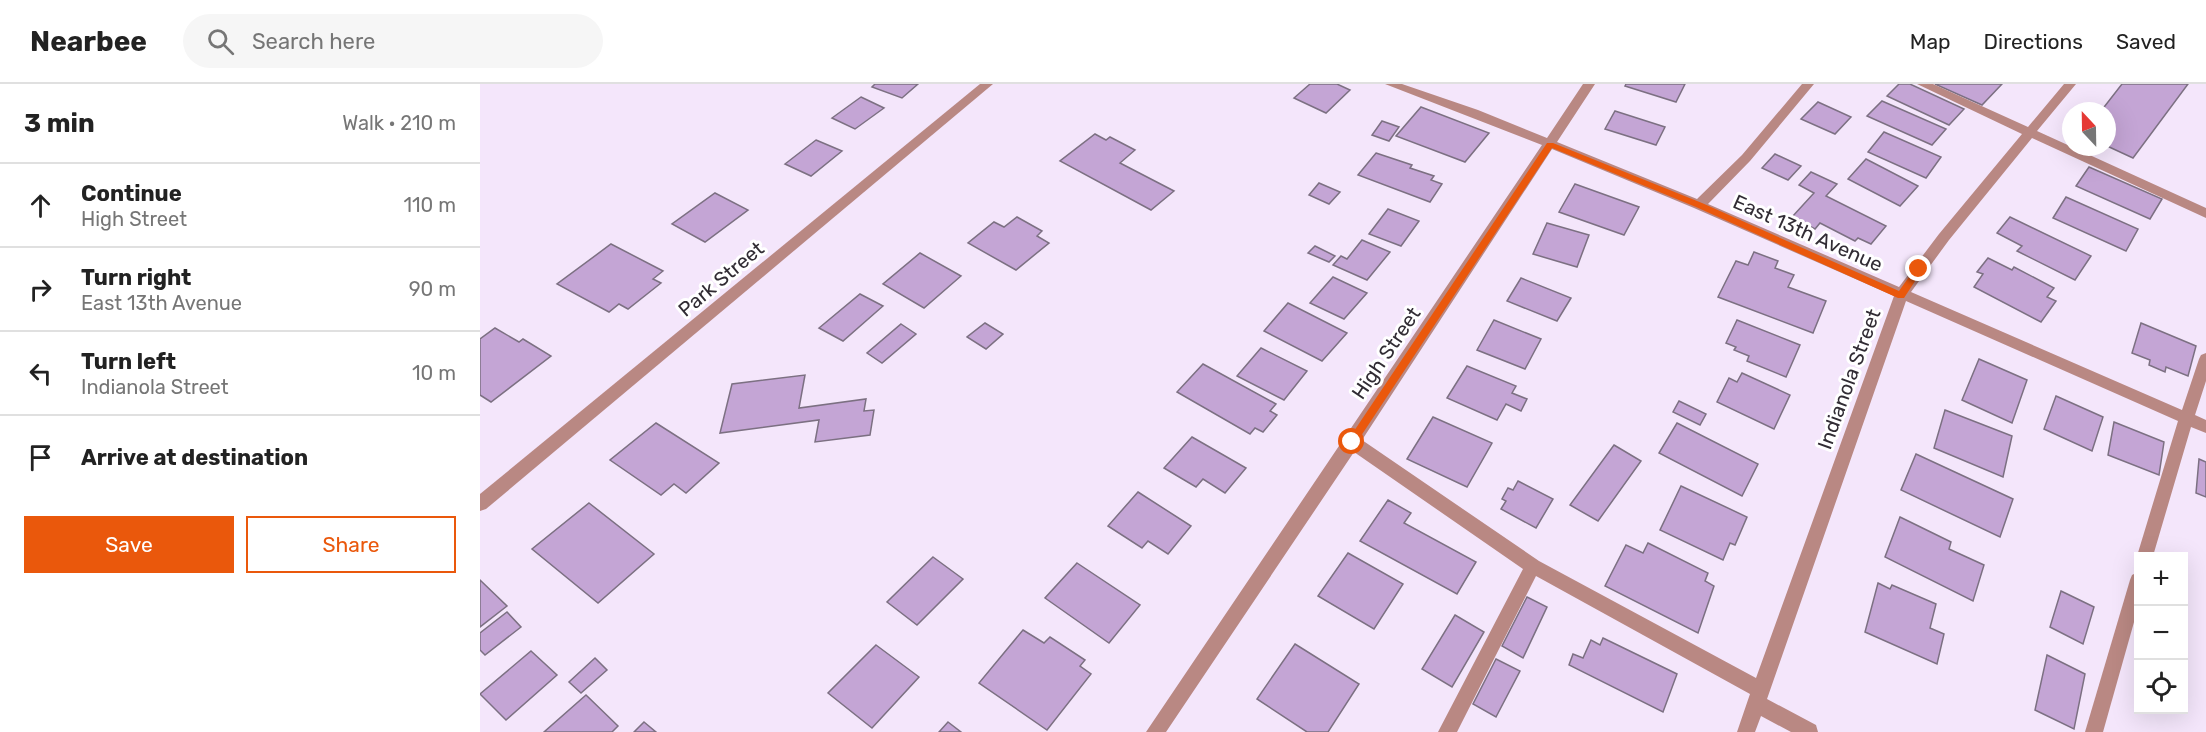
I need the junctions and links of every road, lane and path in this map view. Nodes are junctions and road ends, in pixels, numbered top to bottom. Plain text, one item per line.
1 (987, 84) edge
2 (1390, 84) edge
3 (1589, 84) edge
4 (1808, 84) edge
5 (1923, 84) edge
6 (2070, 84) edge
7 (2031, 134) junction
8 (1550, 144) junction
9 (1699, 205) junction
10 (2206, 213) edge
11 (1901, 295) junction
12 (2206, 359) edge
13 (2186, 419) junction
14 (2206, 428) edge
15 (1352, 442) junction
16 (480, 504) edge
17 (2146, 552) edge
18 (1533, 566) junction
19 (2134, 597) edge
20 (1758, 696) junction
21 (1155, 732) edge
22 (1447, 732) edge
23 (1746, 732) edge
24 (1809, 732) edge
25 (2094, 732) edge

1 - 16 street, Park Street
2 - 8 street, East 13th Avenue
3 - 8 street, High Street
4 - 9 street
5 - 7 street
6 - 7 street, Indianola Street
7 - 10 street
7 - 11 street, Indianola Street
8 - 9 street, East 13th Avenue
8 - 15 street, High Street
9 - 11 street, East 13th Avenue
11 - 13 street, East 13th Avenue
11 - 20 street, Indianola Street
12 - 13 street
13 - 14 street, East 13th Avenue
13 - 17 street
15 - 18 street
15 - 21 street, High Street
18 - 20 street
18 - 22 street
19 - 25 street
20 - 23 street, Indianola Street
20 - 24 street

